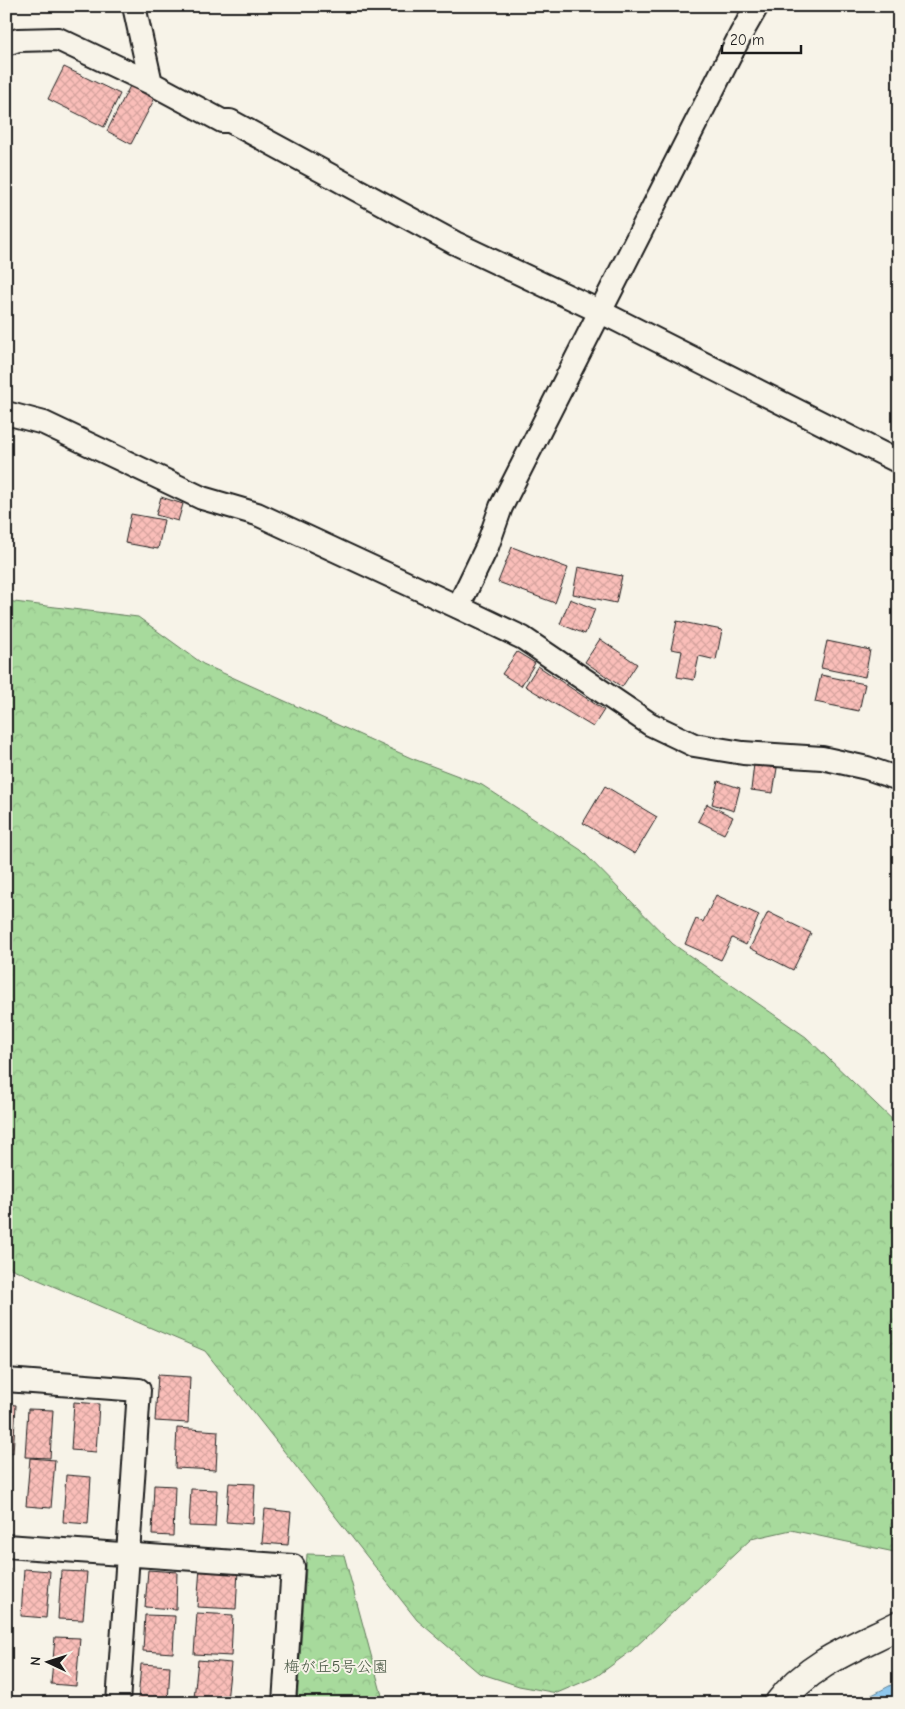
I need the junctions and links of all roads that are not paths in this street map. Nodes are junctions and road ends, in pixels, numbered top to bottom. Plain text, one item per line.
1 (134, 6) edge
2 (757, 6) edge
3 (6, 44) edge
4 (150, 84) junction
5 (599, 311) junction
6 (6, 413) edge
7 (899, 462) edge
8 (458, 607) junction
9 (899, 779) edge
10 (6, 1380) edge
11 (6, 1546) edge
12 (128, 1555) junction
13 (899, 1625) edge
14 (118, 1703) edge
15 (284, 1703) edge
16 (779, 1703) edge

1 - 4 street
2 - 5 street
3 - 4 street
4 - 5 street
5 - 7 street
5 - 8 street
6 - 8 street
8 - 9 street
10 - 12 street
11 - 12 street
12 - 14 street
12 - 15 street
13 - 16 street

